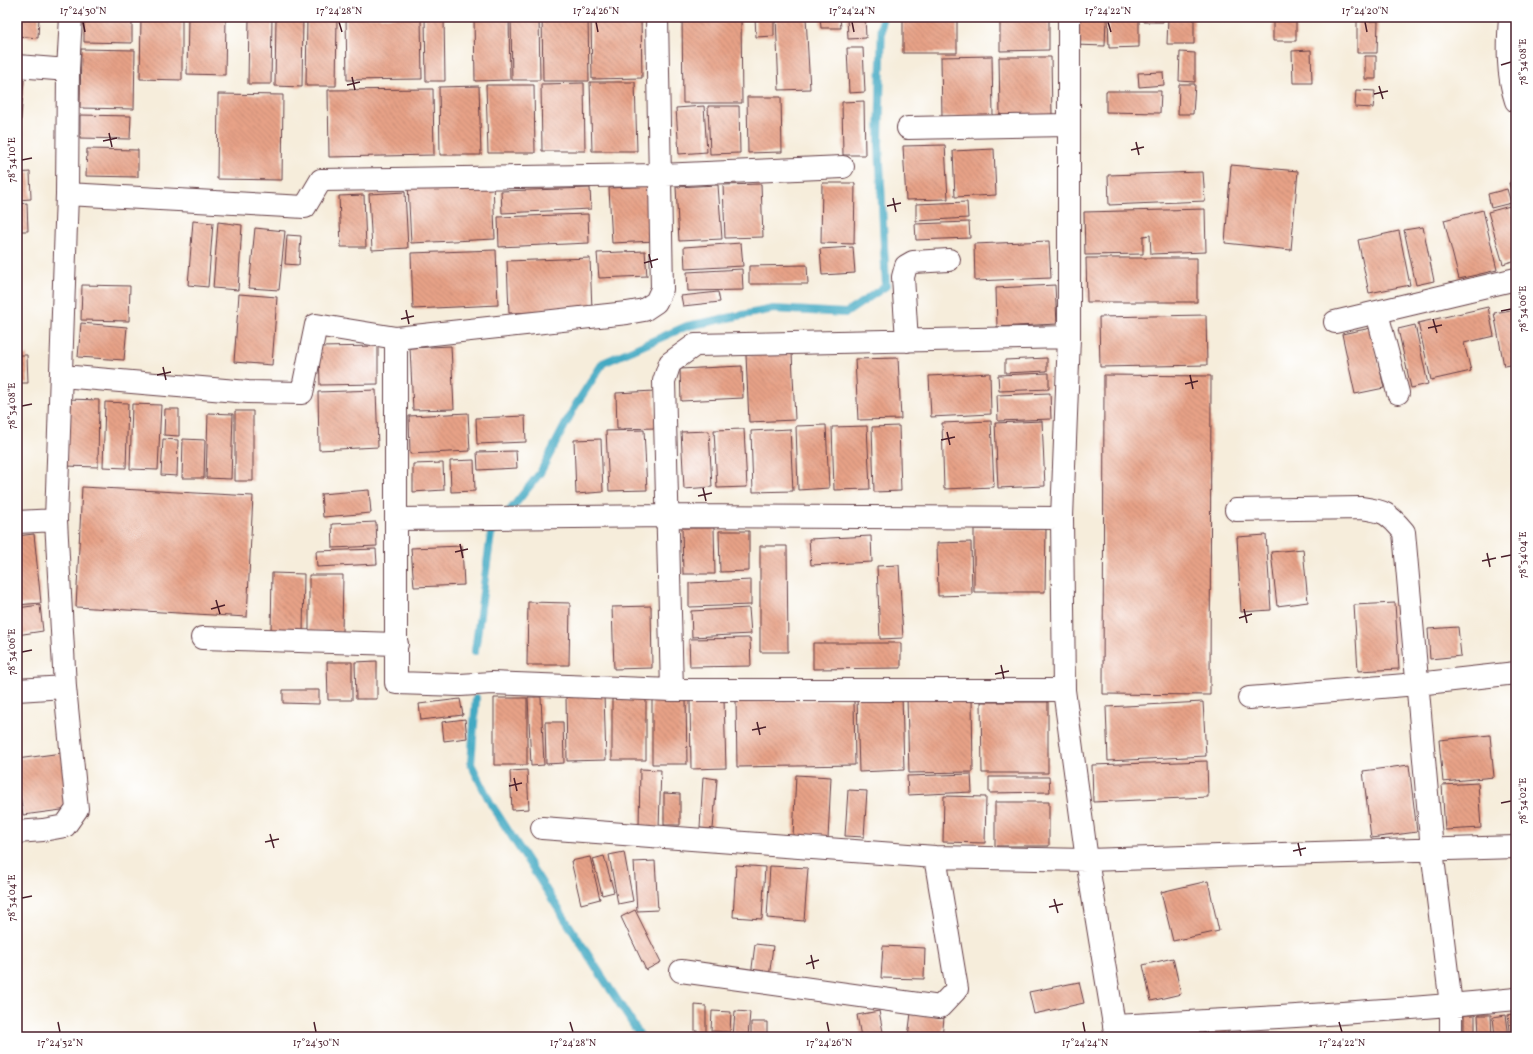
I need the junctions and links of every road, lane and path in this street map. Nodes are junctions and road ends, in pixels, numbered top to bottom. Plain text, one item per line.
1 (71, 17) edge
2 (657, 17) edge
3 (1069, 17) edge
4 (1510, 17) edge
5 (17, 66) edge
6 (68, 70) junction
7 (1516, 101) edge
8 (1068, 125) junction
9 (908, 128) dead end
10 (843, 167) dead end
11 (660, 176) junction
12 (67, 194) junction
13 (949, 260) dead end
14 (1516, 279) edge
15 (1377, 313) junction
16 (1335, 322) dead end
17 (1068, 337) junction
18 (396, 338) junction
19 (907, 341) junction
20 (62, 376) junction
21 (1398, 393) dead end
22 (1236, 510) dead end
23 (668, 516) junction
24 (1062, 518) junction
25 (56, 520) junction
26 (396, 520) junction
27 (17, 522) edge
28 (202, 638) dead end
29 (397, 644) junction
30 (1516, 673) edge
31 (1417, 684) junction
32 (65, 687) junction
33 (17, 690) edge
34 (672, 690) junction
35 (1064, 690) junction
36 (1249, 698) dead end
37 (542, 828) dead end
38 (17, 832) edge
39 (1516, 847) edge
40 (1432, 850) junction
41 (935, 857) junction
42 (1087, 860) junction
43 (681, 971) dead end
44 (1516, 999) edge
45 (1451, 1005) junction
46 (1115, 1032) edge
47 (1451, 1037) edge

1 - 6 street
2 - 11 street
3 - 8 street
4 - 7 street
5 - 6 street
6 - 12 street
8 - 9 street
8 - 17 street
10 - 11 street
11 - 12 street
11 - 18 street
12 - 20 street
13 - 19 street
14 - 15 street
15 - 16 street
15 - 21 street
17 - 19 street
17 - 24 street
18 - 20 street
18 - 26 street
19 - 23 street
20 - 25 street
22 - 31 street
23 - 24 street
23 - 26 street
23 - 34 street
24 - 35 street
25 - 27 street
25 - 32 street
26 - 29 street
28 - 29 street
29 - 34 street
30 - 31 street
31 - 36 street
31 - 40 street
32 - 33 street
32 - 38 street
34 - 35 street
35 - 42 street
37 - 41 street
39 - 40 street
40 - 42 street
40 - 45 street
41 - 42 street
41 - 43 street
42 - 46 street
44 - 45 street
45 - 46 street
45 - 47 street

